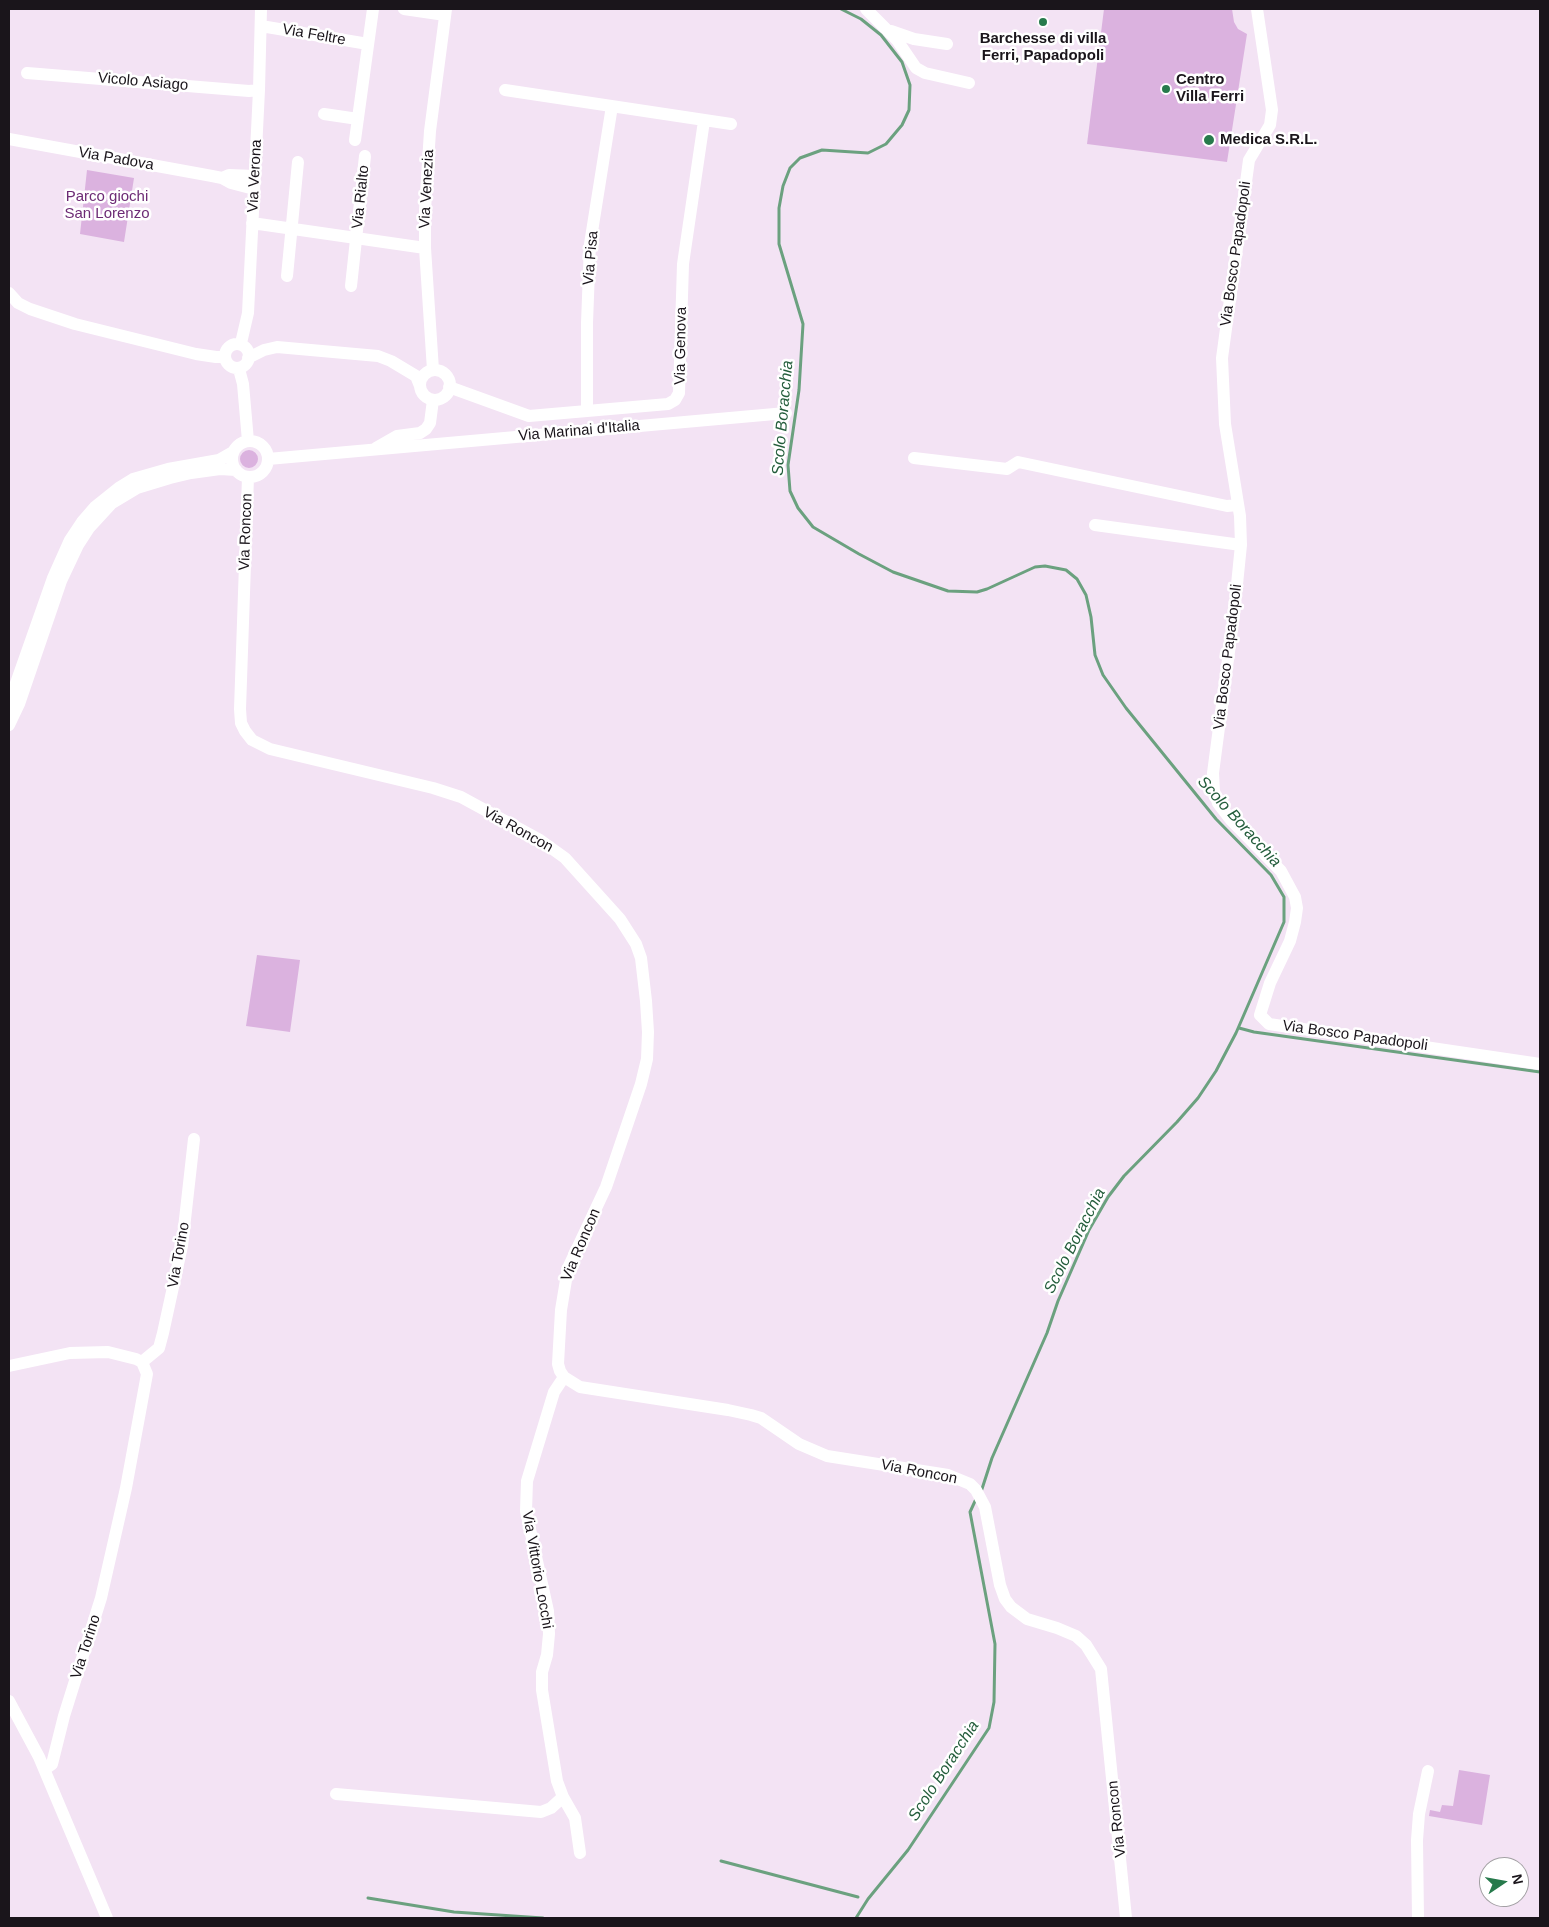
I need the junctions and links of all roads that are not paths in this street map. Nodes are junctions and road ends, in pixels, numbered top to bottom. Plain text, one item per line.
1 (261, 9) edge
2 (373, 9) edge
3 (404, 9) edge
4 (866, 9) edge
5 (1257, 9) edge
6 (445, 12) edge
7 (260, 26) junction
8 (889, 30) junction
9 (368, 44) junction
10 (946, 44) dead end
11 (27, 73) dead end
12 (969, 83) dead end
13 (259, 90) junction
14 (505, 90) dead end
15 (612, 106) junction
16 (324, 114) dead end
17 (358, 119) junction
18 (704, 120) junction
19 (731, 124) dead end
20 (9, 139) edge
21 (355, 140) dead end
22 (365, 156) dead end
23 (298, 162) dead end
24 (255, 176) junction
25 (222, 178) junction
26 (254, 189) junction
27 (252, 223) junction
28 (291, 229) junction
29 (356, 238) junction
30 (425, 248) junction
31 (287, 276) dead end
32 (351, 286) dead end
33 (10, 298) edge
34 (241, 343) junction
35 (225, 357) junction
36 (248, 358) junction
37 (239, 369) junction
38 (433, 370) junction
39 (420, 386) junction
40 (449, 388) junction
41 (433, 400) junction
42 (587, 411) junction
43 (786, 413) dead end
44 (248, 441) junction
45 (372, 450) junction
46 (233, 452) junction
47 (914, 458) dead end
48 (268, 459) junction
49 (236, 470) junction
50 (248, 477) junction
51 (1238, 505) junction
52 (1095, 525) dead end
53 (1240, 545) junction
54 (9, 703) edge
55 (9, 725) edge
56 (1540, 1064) edge
57 (194, 1139) dead end
58 (142, 1362) junction
59 (9, 1366) edge
60 (564, 1377) junction
61 (9, 1701) edge
62 (45, 1769) junction
63 (1428, 1771) dead end
64 (336, 1794) dead end
65 (563, 1797) junction
66 (580, 1853) dead end
67 (107, 1918) edge
68 (1126, 1918) edge
69 (1418, 1918) edge

1 - 7 street, Via Verona
2 - 9 street
3 - 6 street
4 - 8 street
5 - 51 street, Via Bosco Papadopoli
6 - 30 street, Via Venezia
7 - 9 street, Via Feltre
7 - 13 street, Via Verona
8 - 10 street
8 - 12 street
9 - 17 street
11 - 13 street, Vicolo Asiago
13 - 24 street, Via Verona
14 - 15 street
15 - 18 street
15 - 42 street, Via Pisa
16 - 17 street
17 - 21 street
18 - 19 street
18 - 42 street, Via Genova
20 - 25 street, Via Padova
22 - 29 street, Via Rialto
23 - 28 street
24 - 25 street, Via Padova
24 - 26 street, Via Verona
25 - 26 street, Via Padova
26 - 27 street, Via Verona
27 - 28 street, Via Rialto
27 - 34 street, Via Verona
28 - 29 street, Via Rialto
28 - 31 street
29 - 30 street, Via Rialto
29 - 32 street, Via Rialto
30 - 38 street, Via Venezia
33 - 35 street
34 - 35 street
34 - 36 street
35 - 37 street
36 - 37 street
36 - 39 street
37 - 44 street
38 - 39 street
38 - 40 street
39 - 41 street
40 - 41 street
40 - 42 street, Via Genova
41 - 45 street, Via Marinai d'Italia
43 - 45 street, Via Marinai d'Italia
44 - 46 street
44 - 48 street
45 - 48 street, Via Marinai d'Italia
46 - 49 street
46 - 54 street
47 - 51 street
48 - 50 street, Via Roncon
49 - 50 street, Via Roncon
49 - 55 street
50 - 60 street, Via Roncon
51 - 53 street, Via Bosco Papadopoli
52 - 53 street
53 - 56 street, Via Bosco Papadopoli
57 - 58 street, Via Torino
58 - 59 street
58 - 62 street, Via Torino
60 - 65 street, Via Vittorio Locchi
60 - 68 street, Via Roncon
61 - 62 street
62 - 67 street
63 - 69 street
64 - 65 street
65 - 66 street, Via Vittorio Locchi

